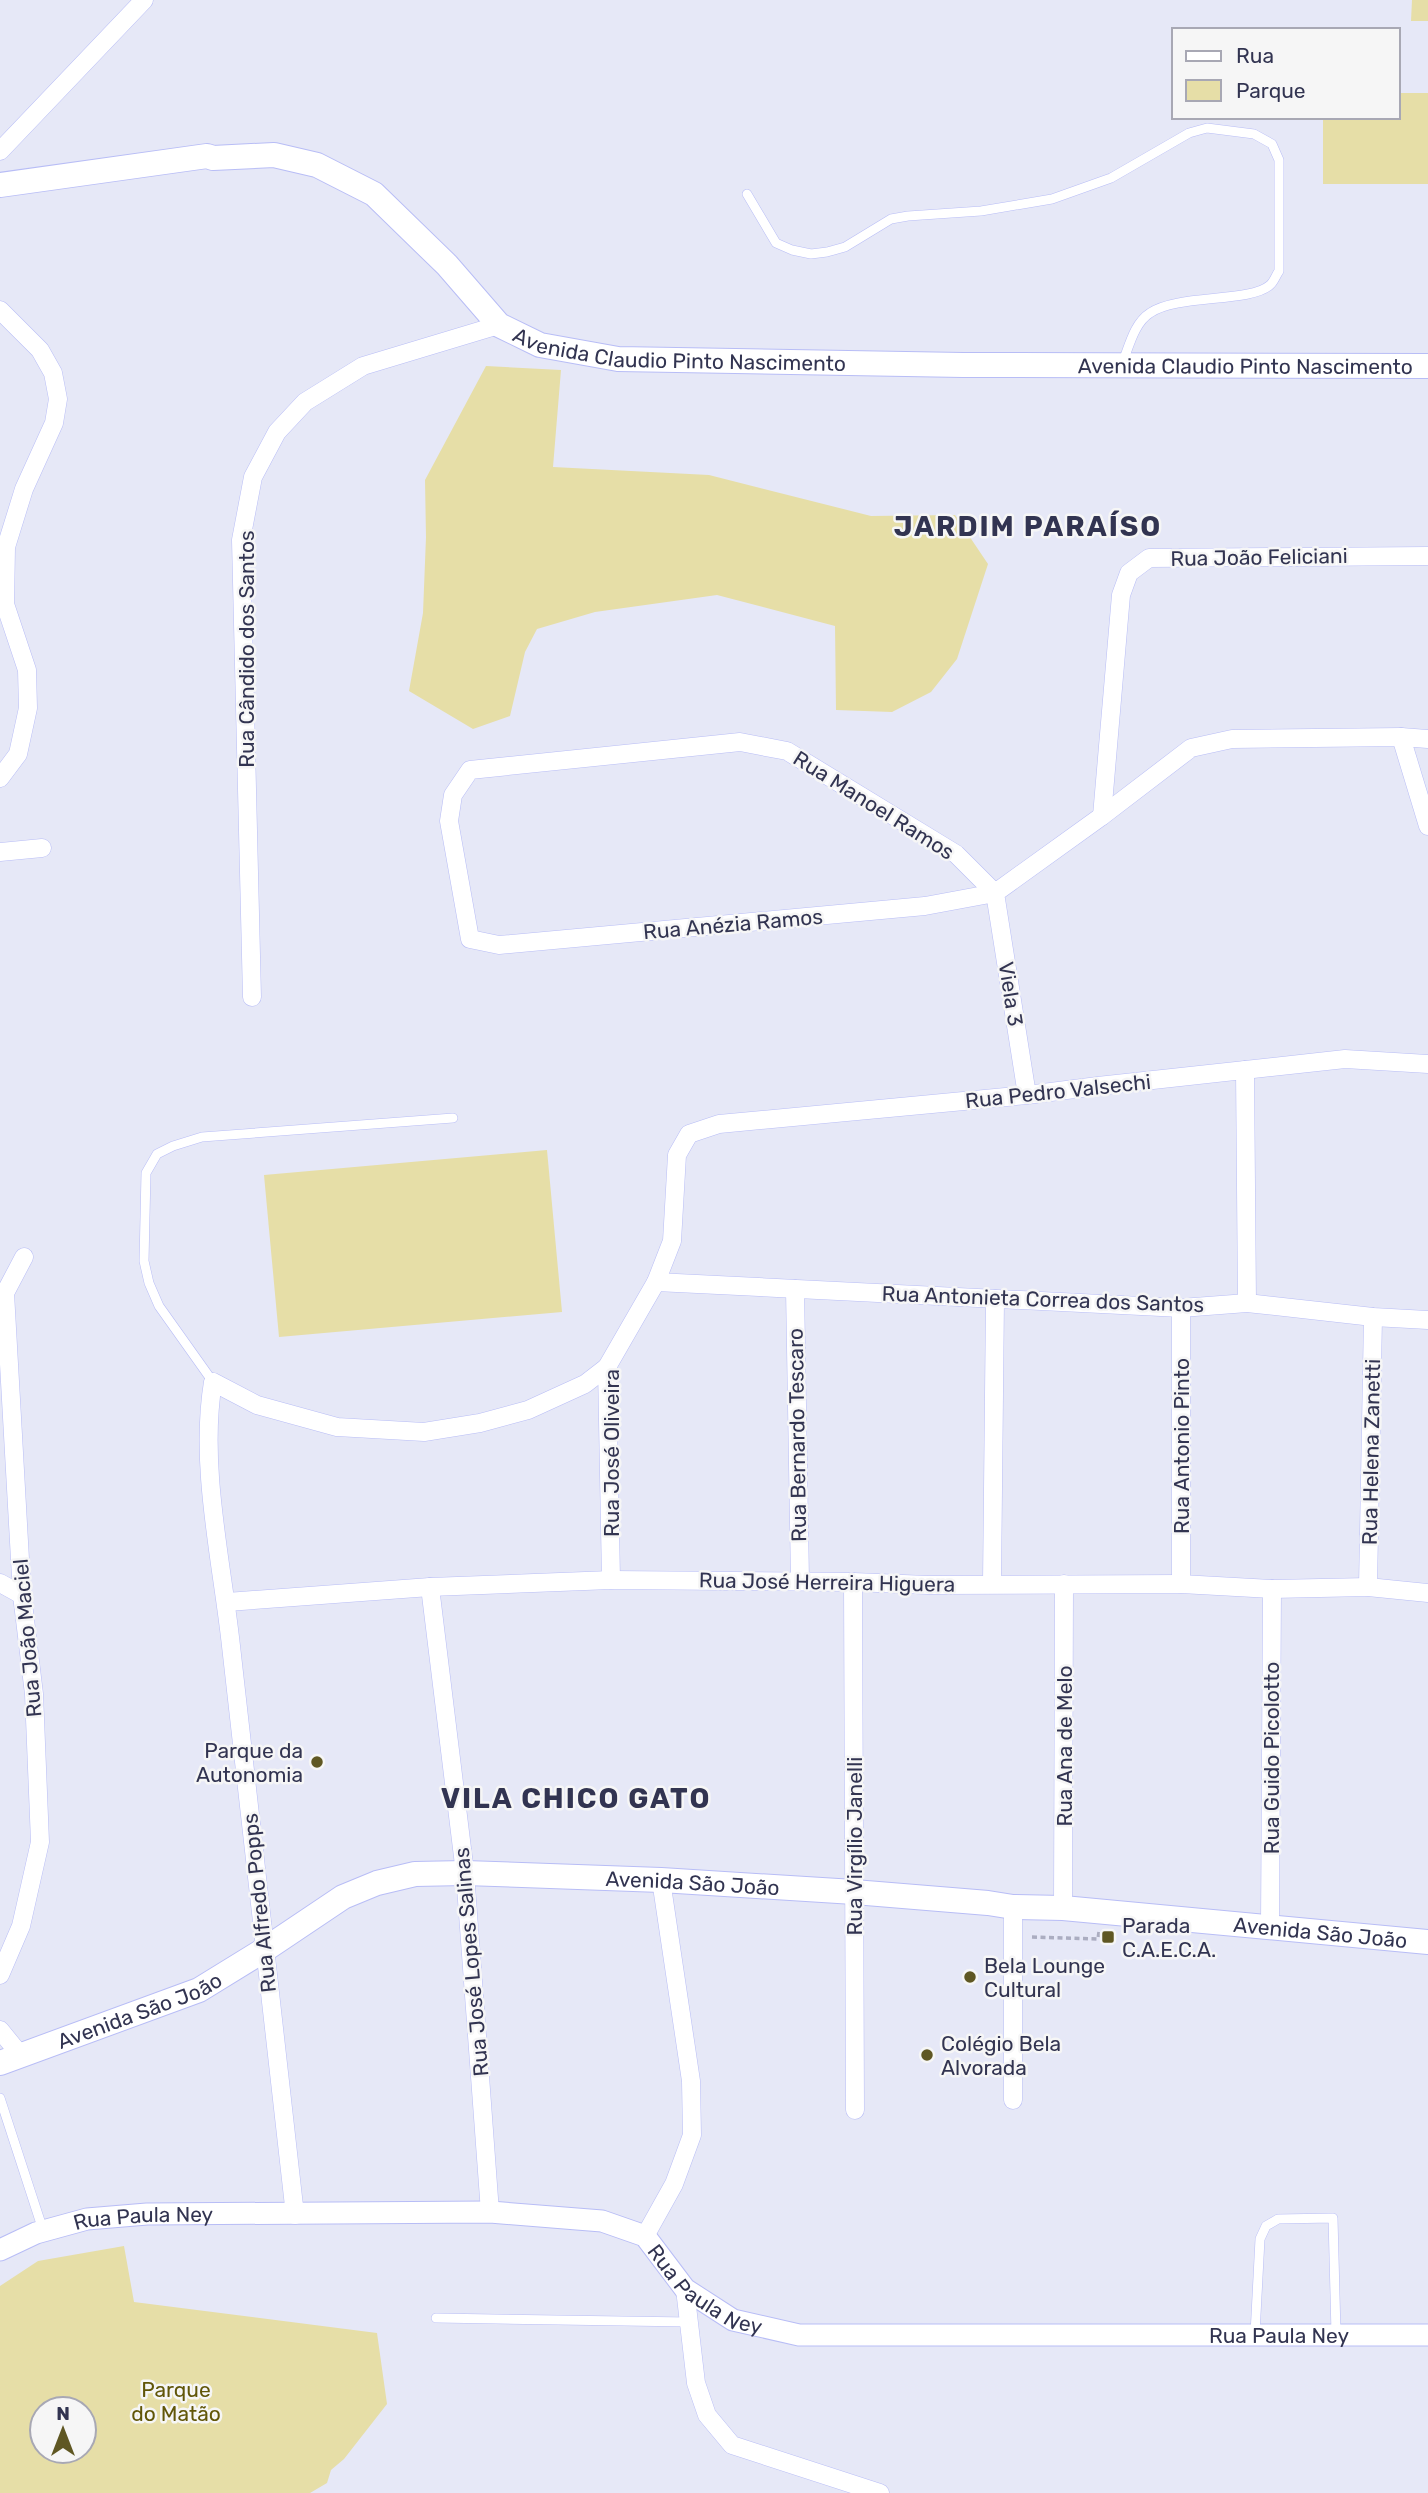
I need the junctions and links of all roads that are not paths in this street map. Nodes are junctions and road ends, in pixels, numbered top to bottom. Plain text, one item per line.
1 (144, 0) edge
2 (0, 151) edge
3 (0, 185) edge
4 (747, 194) dead end
5 (0, 310) edge
6 (499, 326) junction
7 (1122, 365) junction
8 (1428, 366) edge
9 (1428, 555) edge
10 (1401, 737) junction
11 (1428, 738) edge
12 (0, 778) edge
13 (1102, 816) junction
14 (1428, 826) edge
15 (42, 848) dead end
16 (0, 852) edge
17 (995, 892) junction
18 (470, 939) joint
19 (252, 997) dead end
20 (1428, 1064) edge
21 (1245, 1070) junction
22 (1027, 1096) junction
23 (453, 1118) dead end
24 (689, 1134) joint
25 (24, 1257) dead end
26 (656, 1282) junction
27 (795, 1289) junction
28 (995, 1299) junction
29 (1247, 1303) junction
30 (1181, 1308) junction
31 (1373, 1317) junction
32 (1428, 1320) edge
33 (607, 1367) junction
34 (213, 1382) junction
35 (611, 1580) junction
36 (800, 1581) junction
37 (853, 1582) junction
38 (0, 1583) edge
39 (992, 1584) junction
40 (1064, 1584) junction
41 (1181, 1584) junction
42 (430, 1587) junction
43 (1368, 1587) junction
44 (1272, 1589) junction
45 (1428, 1593) edge
46 (22, 1595) junction
47 (227, 1602) junction
48 (465, 1873) junction
49 (661, 1880) junction
50 (854, 1892) junction
51 (1013, 1907) junction
52 (1063, 1908) junction
53 (1270, 1927) junction
54 (1428, 1942) edge
55 (264, 1950) junction
56 (0, 1975) edge
57 (0, 2030) edge
58 (11, 2060) edge
59 (0, 2098) edge
60 (1013, 2100) dead end
61 (855, 2110) dead end
62 (490, 2212) junction
63 (295, 2215) junction
64 (43, 2231) junction
65 (645, 2236) junction
66 (0, 2250) edge
67 (685, 2289) junction
68 (436, 2318) dead end
69 (689, 2322) junction
70 (1254, 2334) junction
71 (1336, 2335) junction
72 (1428, 2335) edge
73 (880, 2493) edge

1 - 2 street
3 - 6 main road, Avenida Claudio Pinto Nascimento
4 - 7 lane
5 - 12 street
6 - 7 main road, Avenida Claudio Pinto Nascimento
6 - 19 street, Rua Cândido dos Santos
7 - 8 main road, Avenida Claudio Pinto Nascimento
9 - 13 street, Rua João Feliciani
10 - 11 street
10 - 13 street
10 - 14 street
13 - 17 street
15 - 16 street
17 - 18 street, Rua Anézia Ramos
17 - 18 street, Rua Manoel Ramos
17 - 22 street, Viela 3
20 - 21 street, Rua Pedro Valsechi
21 - 22 street, Rua Pedro Valsechi
21 - 29 street
22 - 24 street, Rua Pedro Valsechi
23 - 34 lane
24 - 26 street, Rua José Oliveira
25 - 46 street, Rua João Maciel
26 - 27 street, Rua Antonieta Correa dos Santos
26 - 33 street, Rua José Oliveira
27 - 28 street, Rua Antonieta Correa dos Santos
27 - 36 street, Rua Bernardo Tescaro
28 - 30 street, Rua Antonieta Correa dos Santos
28 - 39 street
29 - 30 street, Rua Antonieta Correa dos Santos
29 - 31 street, Rua Antonieta Correa dos Santos
30 - 41 street, Rua Antonio Pinto
31 - 32 street, Rua Antonieta Correa dos Santos
31 - 43 street, Rua Helena Zanetti
33 - 34 street
33 - 35 street, Rua José Oliveira
34 - 47 street, Rua Alfredo Popps
35 - 36 street, Rua José Herreira Higuera
35 - 42 street, Rua José Herreira Higuera
36 - 37 street, Rua José Herreira Higuera
37 - 39 street, Rua José Herreira Higuera
37 - 50 street, Rua Virgílio Janelli
38 - 46 street
39 - 40 street, Rua José Herreira Higuera
40 - 41 street, Rua José Herreira Higuera
40 - 52 street, Rua Ana de Melo
41 - 44 street, Rua José Herreira Higuera
42 - 47 street, Rua José Herreira Higuera
42 - 48 street, Rua José Lopes Salinas
43 - 44 street, Rua José Herreira Higuera
43 - 45 street, Rua José Herreira Higuera
44 - 53 street, Rua Guido Picolotto
46 - 56 street, Rua João Maciel
47 - 55 street, Rua Alfredo Popps
48 - 49 main road, Avenida São João
48 - 55 main road, Avenida São João
48 - 62 street, Rua José Lopes Salinas
49 - 50 main road, Avenida São João
49 - 65 street
50 - 51 main road, Avenida São João
50 - 61 street, Rua Virgílio Janelli
51 - 52 main road, Avenida São João
51 - 60 street
52 - 53 main road, Avenida São João
53 - 54 main road, Avenida São João
55 - 58 main road, Avenida São João
55 - 63 street, Rua Alfredo Popps
57 - 58 street
59 - 64 lane
62 - 63 street, Rua Paula Ney
62 - 65 street, Rua Paula Ney
63 - 64 street, Rua Paula Ney
64 - 66 street, Rua Paula Ney
65 - 67 street, Rua Paula Ney
67 - 69 street
67 - 70 street, Rua Paula Ney
68 - 69 lane
69 - 73 street
70 - 71 street, Rua Paula Ney
70 - 71 lane
71 - 72 street, Rua Paula Ney

